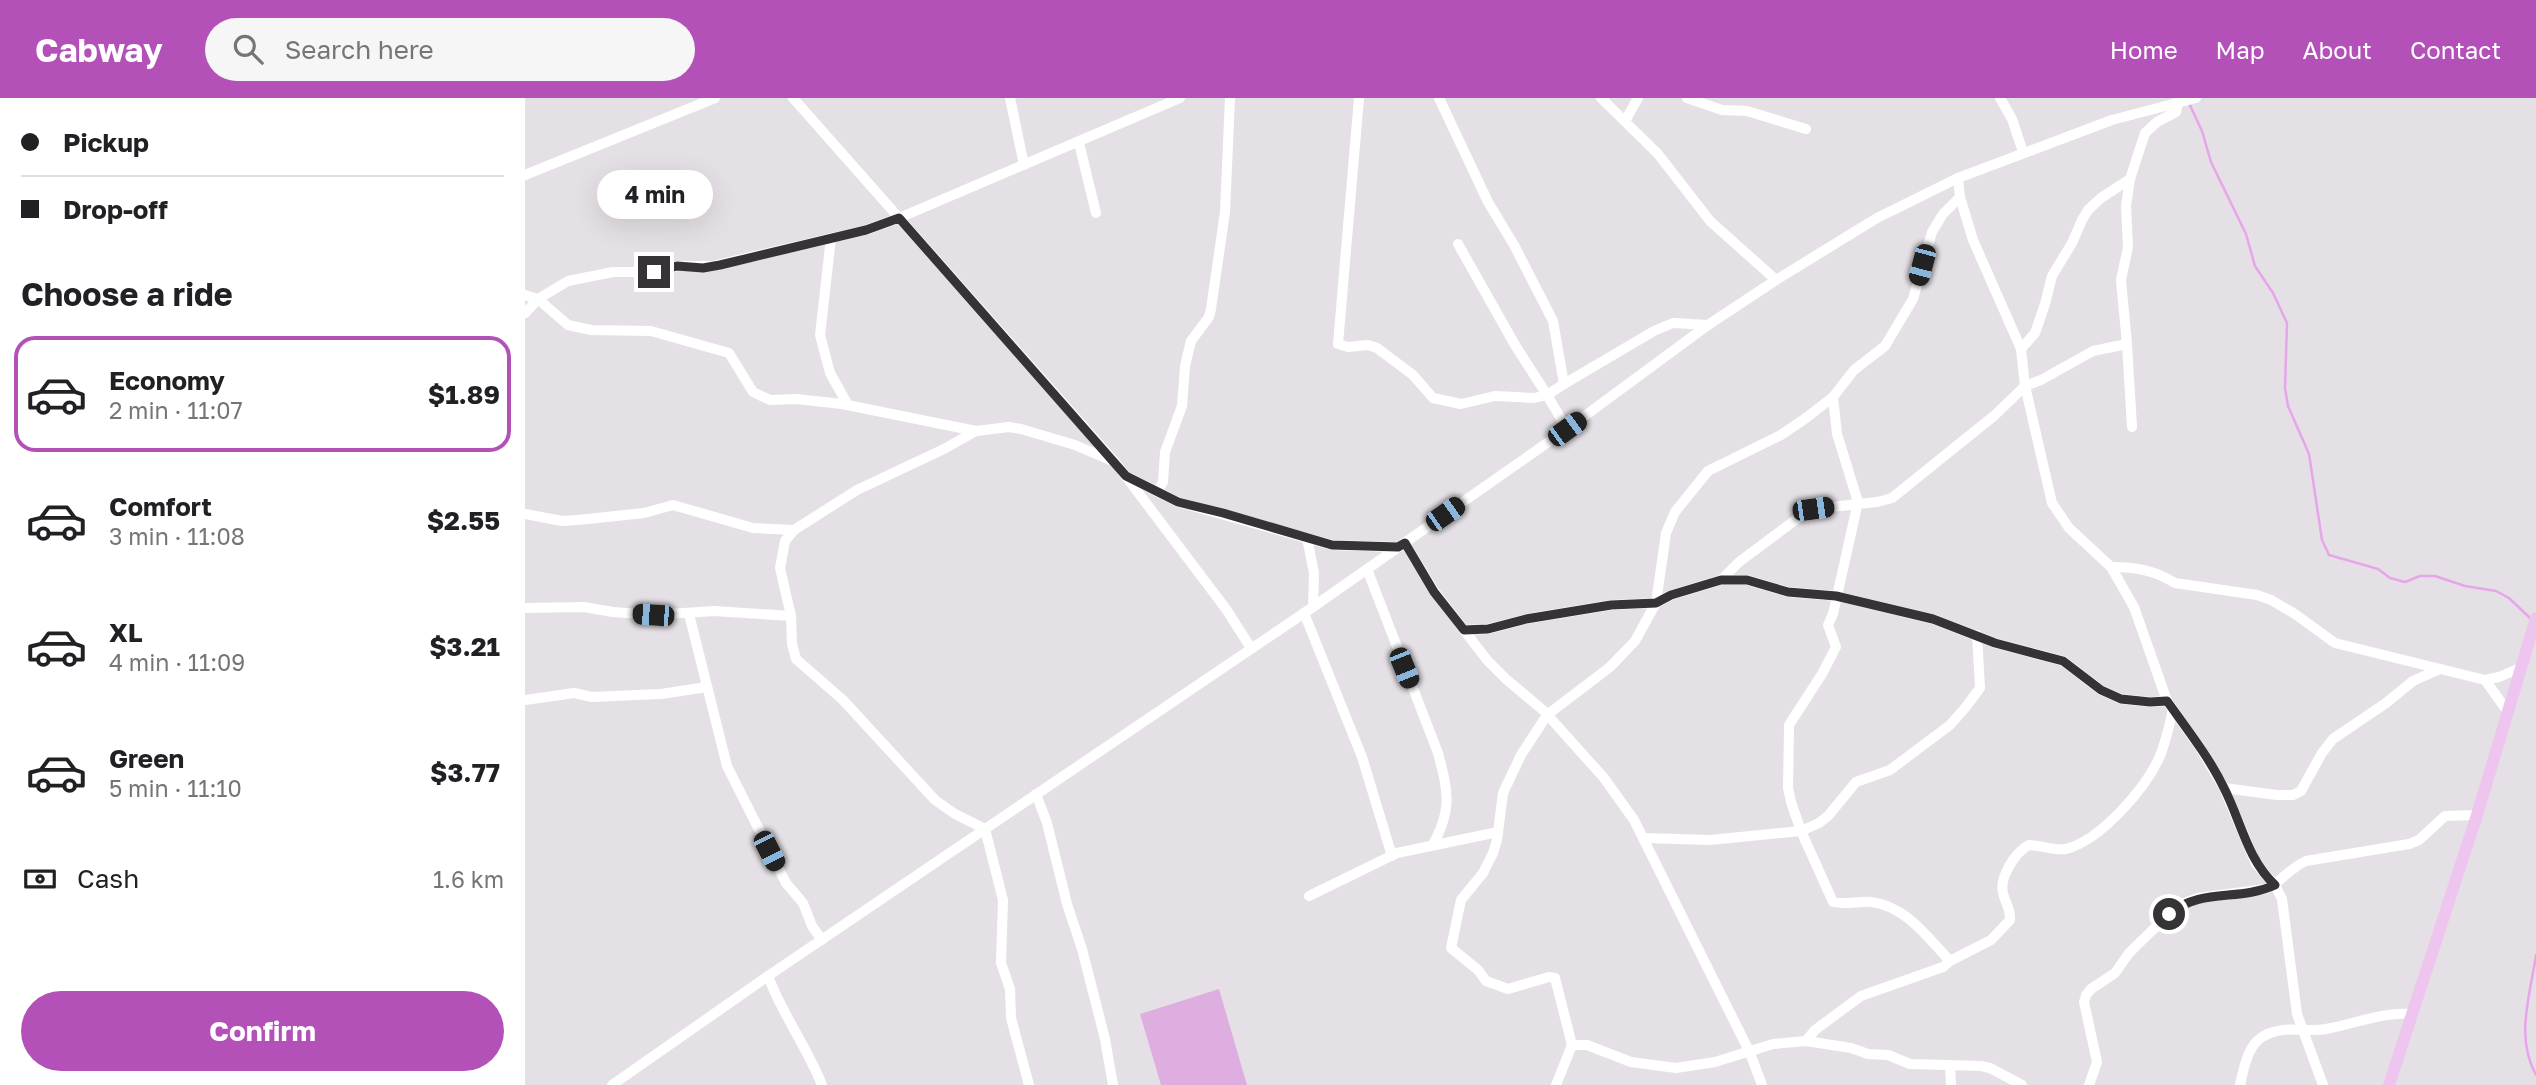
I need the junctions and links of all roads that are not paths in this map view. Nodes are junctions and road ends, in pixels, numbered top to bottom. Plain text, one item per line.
1 (715, 98) edge
2 (793, 98) edge
3 (1010, 98) edge
4 (1180, 98) edge
5 (1230, 98) edge
6 (1359, 98) edge
7 (1439, 98) edge
8 (1601, 98) edge
9 (1638, 98) edge
10 (1687, 98) edge
11 (2000, 98) edge
12 (2196, 98) edge
13 (2181, 102) junction
14 (1625, 121) junction
15 (1806, 129) dead end
16 (1079, 143) junction
17 (2023, 152) junction
18 (1024, 165) junction
19 (525, 175) edge
20 (1958, 178) junction
21 (2130, 178) junction
22 (1960, 197) junction
23 (1096, 213) dead end
24 (899, 218) junction
25 (831, 237) junction
26 (1458, 244) dead end
27 (1776, 280) junction
28 (525, 295) edge
29 (538, 299) junction
30 (525, 313) edge
31 (1708, 325) junction
32 (2127, 344) junction
33 (2021, 348) junction
34 (1564, 384) junction
35 (2025, 386) junction
36 (1547, 395) junction
37 (1833, 397) junction
38 (848, 405) junction
39 (2132, 427) dead end
40 (1567, 429) junction
41 (976, 431) junction
42 (1115, 462) junction
43 (1126, 476) junction
44 (1157, 492) junction
45 (1858, 502) junction
46 (525, 514) edge
47 (794, 530) junction
48 (1307, 538) junction
49 (1402, 545) junction
50 (2111, 567) junction
51 (1367, 569) junction
52 (1721, 580) junction
53 (1836, 596) junction
54 (1656, 603) junction
55 (1313, 607) junction
56 (525, 608) edge
57 (1304, 613) junction
58 (689, 614) junction
59 (791, 616) junction
60 (2536, 618) edge
61 (1464, 630) junction
62 (1977, 635) junction
63 (1251, 648) junction
64 (2520, 668) junction
65 (2441, 669) junction
66 (2485, 680) junction
67 (707, 687) junction
68 (525, 700) edge
69 (2170, 705) junction
70 (2508, 712) junction
71 (1547, 715) junction
72 (2224, 788) junction
73 (1036, 794) junction
74 (2477, 816) junction
75 (985, 829) junction
76 (1801, 831) junction
77 (1499, 832) junction
78 (1643, 838) junction
79 (1432, 846) junction
80 (1392, 856) junction
81 (2275, 885) junction
82 (1309, 896) dead end
83 (823, 940) junction
84 (1949, 961) junction
85 (768, 976) junction
86 (2411, 1014) junction
87 (2304, 1032) junction
88 (1806, 1041) junction
89 (1572, 1045) junction
90 (1750, 1053) junction
91 (1950, 1065) junction
92 (612, 1085) edge
93 (822, 1085) edge
94 (1029, 1085) edge
95 (1113, 1085) edge
96 (1556, 1085) edge
97 (1762, 1085) edge
98 (1951, 1085) edge
99 (2022, 1085) edge
100 (2089, 1085) edge
101 (2240, 1085) edge
102 (2323, 1085) edge
103 (2389, 1085) edge

1 - 19 street
2 - 24 street
3 - 18 street
4 - 16 street
5 - 44 street
6 - 36 street
7 - 34 street
8 - 14 street
9 - 14 street
10 - 15 street
11 - 17 street
12 - 13 street
13 - 17 street
13 - 21 street
14 - 27 street
16 - 18 street
16 - 23 street
17 - 20 street
18 - 24 street
20 - 22 street
20 - 27 street
21 - 32 street
21 - 33 street
22 - 33 street
22 - 37 street
24 - 25 street
24 - 42 street
25 - 29 street
25 - 38 street
26 - 36 street
27 - 31 street
28 - 29 street
29 - 30 street
29 - 38 street
31 - 34 street
31 - 40 street
32 - 35 street
32 - 39 street
33 - 35 street
34 - 36 street
35 - 45 street
35 - 50 street
36 - 40 street
37 - 45 street
37 - 54 street
38 - 41 street
40 - 49 street
41 - 42 street
41 - 47 street
42 - 43 street
43 - 44 street
43 - 63 street
44 - 48 street
45 - 52 street
45 - 53 street
46 - 47 street
47 - 59 street
48 - 49 street
48 - 55 street
49 - 51 street
49 - 61 street
50 - 65 street
50 - 69 street
51 - 55 street
51 - 79 street
52 - 53 street
52 - 54 street
53 - 62 street
53 - 76 street
54 - 61 street
54 - 71 street
55 - 57 street
56 - 58 street
57 - 63 street
57 - 80 street
58 - 59 street
58 - 67 street
59 - 75 street
60 - 64 main road
61 - 71 street
62 - 69 street
62 - 76 street
63 - 73 street
64 - 66 street
64 - 70 main road
65 - 66 street
65 - 72 street
66 - 70 street
67 - 68 street
67 - 83 street
69 - 72 street
69 - 84 street
70 - 74 main road
71 - 77 street
71 - 78 street
72 - 81 street
73 - 75 street
73 - 95 street
74 - 81 street
74 - 86 main road
75 - 83 street
75 - 94 street
76 - 78 street
76 - 84 street
77 - 79 street
77 - 89 street
78 - 90 street
79 - 80 street
80 - 82 street
81 - 87 street
81 - 100 street
83 - 85 street
84 - 88 street
85 - 92 street
85 - 93 street
86 - 87 street
86 - 103 main road
87 - 101 street
87 - 102 street
88 - 90 street
88 - 91 street
89 - 90 street
89 - 96 street
90 - 97 street
91 - 98 street
91 - 99 street

